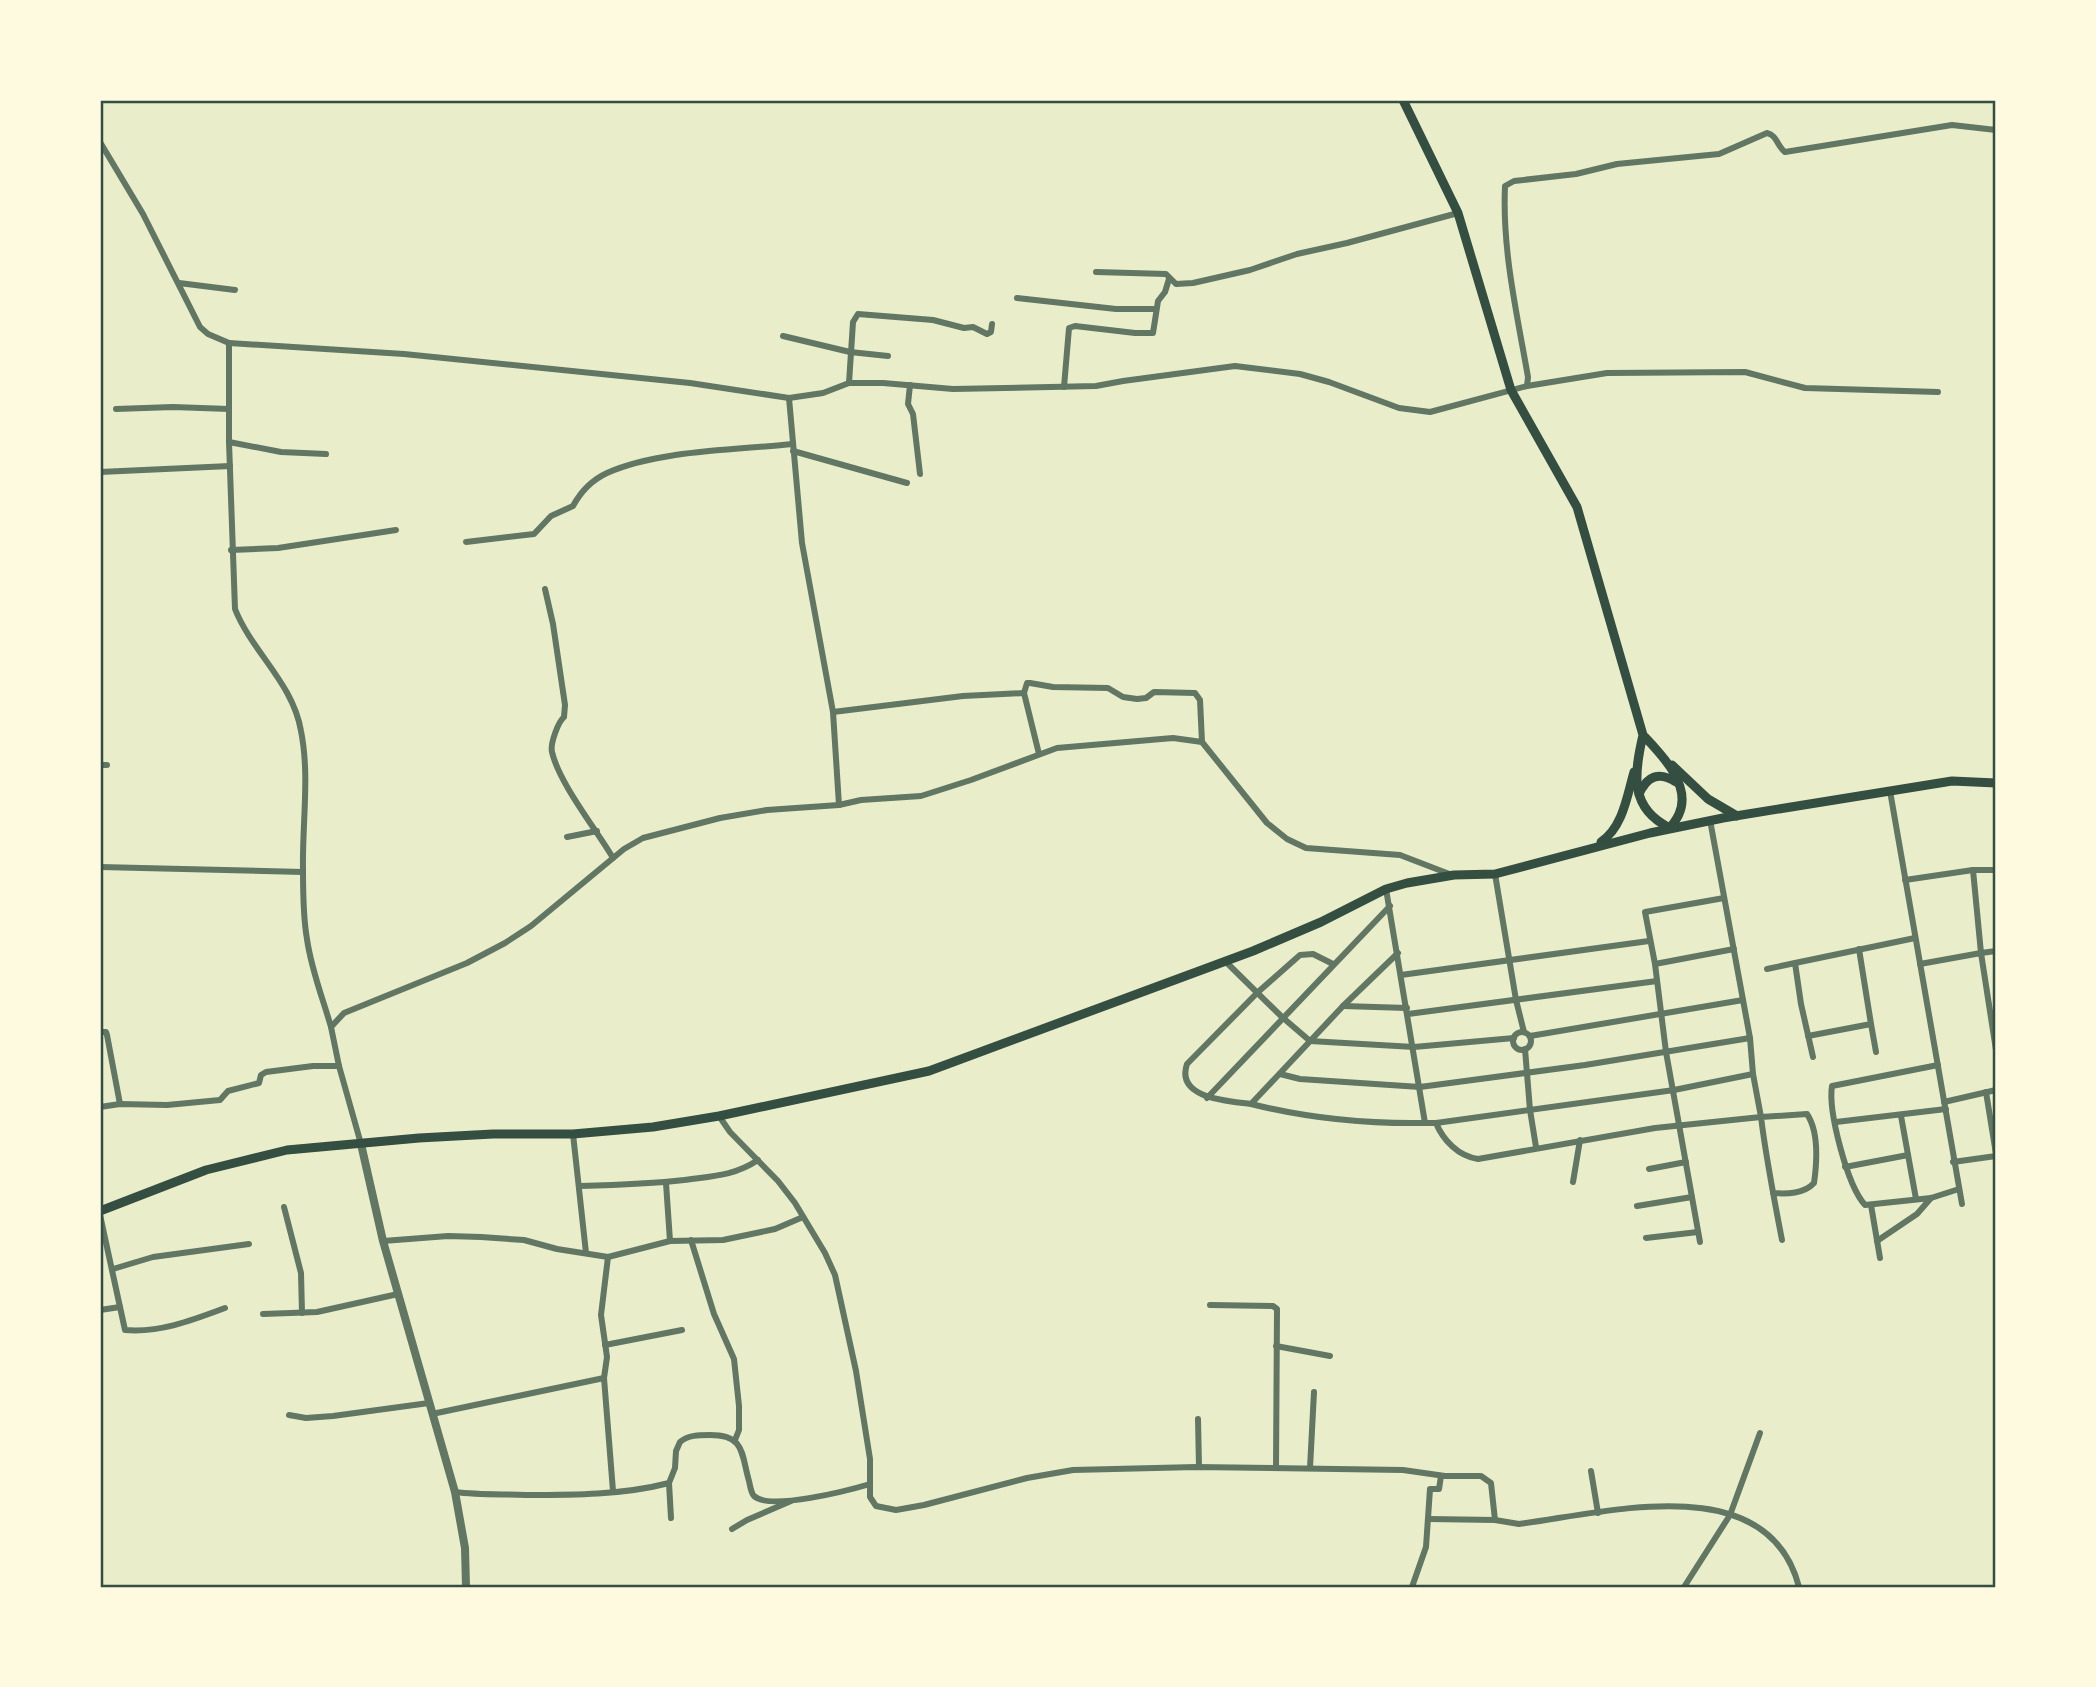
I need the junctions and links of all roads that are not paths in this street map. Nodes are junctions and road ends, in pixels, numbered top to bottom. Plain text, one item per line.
1 (1403, 100) edge
2 (1996, 130) edge
3 (100, 142) edge
4 (1458, 213) junction
5 (1096, 272) dead end
6 (1169, 279) junction
7 (178, 284) junction
8 (234, 290) dead end
9 (1017, 298) dead end
10 (1156, 309) junction
11 (992, 324) dead end
12 (783, 336) dead end
13 (229, 343) junction
14 (850, 352) junction
15 (888, 356) dead end
16 (849, 383) junction
17 (910, 385) junction
18 (1527, 386) junction
19 (1064, 387) junction
20 (1511, 390) junction
21 (1938, 392) dead end
22 (789, 398) junction
23 (116, 409) dead end
24 (229, 409) junction
25 (229, 442) junction
26 (793, 447) junction
27 (326, 454) dead end
28 (230, 466) junction
29 (100, 471) edge
30 (920, 474) dead end
31 (907, 483) dead end
32 (396, 530) dead end
33 (466, 542) dead end
34 (231, 550) junction
35 (545, 589) dead end
36 (1024, 693) junction
37 (833, 712) junction
38 (1643, 735) junction
39 (1202, 743) junction
40 (1040, 754) junction
41 (1663, 757) junction
42 (1636, 764) junction
43 (1678, 783) junction
44 (1996, 783) edge
45 (1890, 791) junction
46 (1639, 794) junction
47 (839, 805) junction
48 (1737, 816) junction
49 (1710, 820) junction
50 (1670, 828) junction
51 (597, 831) junction
52 (567, 837) dead end
53 (1594, 847) junction
54 (613, 858) junction
55 (100, 867) edge
56 (1973, 870) junction
57 (1996, 870) edge
58 (303, 873) junction
59 (1495, 874) junction
60 (1454, 875) junction
61 (1905, 880) junction
62 (1386, 890) junction
63 (1724, 898) junction
64 (1390, 905) junction
65 (1915, 938) junction
66 (1649, 941) junction
67 (1734, 949) junction
68 (1858, 949) junction
69 (1996, 951) edge
70 (1398, 953) junction
71 (1981, 953) junction
72 (1224, 961) junction
73 (1509, 962) junction
74 (1795, 963) junction
75 (1333, 964) junction
76 (1655, 964) junction
77 (1920, 964) junction
78 (1767, 969) dead end
79 (1401, 975) junction
80 (1657, 981) junction
81 (1258, 992) junction
82 (1516, 1000) junction
83 (1743, 1000) junction
84 (1992, 1005) edge
85 (1343, 1006) junction
86 (1407, 1011) junction
87 (1663, 1014) junction
88 (1282, 1017) junction
89 (1871, 1024) junction
90 (331, 1027) junction
91 (100, 1032) edge
92 (1527, 1034) junction
93 (1808, 1036) junction
94 (1514, 1038) junction
95 (1750, 1038) junction
96 (1310, 1041) junction
97 (1414, 1047) junction
98 (1525, 1049) junction
99 (1996, 1049) edge
100 (1666, 1052) junction
101 (1876, 1052) dead end
102 (1813, 1056) dead end
103 (1938, 1065) junction
104 (339, 1066) junction
105 (1280, 1074) junction
106 (1527, 1074) junction
107 (1753, 1074) junction
108 (1420, 1087) junction
109 (1674, 1090) junction
110 (1996, 1090) edge
111 (1986, 1092) junction
112 (1208, 1098) junction
113 (120, 1104) junction
114 (1251, 1104) junction
115 (1945, 1105) junction
116 (100, 1107) edge
117 (1530, 1110) junction
118 (719, 1116) junction
119 (1901, 1116) junction
120 (1762, 1117) junction
121 (1836, 1122) junction
122 (1425, 1123) junction
123 (1436, 1123) junction
124 (1679, 1125) junction
125 (1995, 1131) edge
126 (573, 1133) junction
127 (1580, 1140) junction
128 (361, 1144) junction
129 (1536, 1147) junction
130 (1996, 1155) edge
131 (1908, 1156) junction
132 (758, 1160) junction
133 (1686, 1162) junction
134 (1953, 1162) junction
135 (1845, 1167) junction
136 (1649, 1169) dead end
137 (1573, 1182) dead end
138 (666, 1183) junction
139 (580, 1186) junction
140 (1959, 1189) junction
141 (1773, 1193) junction
142 (1692, 1197) junction
143 (1931, 1198) junction
144 (1916, 1199) junction
145 (1962, 1204) dead end
146 (1871, 1205) junction
147 (1637, 1206) dead end
148 (284, 1207) dead end
149 (100, 1213) edge
150 (803, 1217) junction
151 (1698, 1231) junction
152 (1646, 1238) dead end
153 (691, 1240) junction
154 (1782, 1240) dead end
155 (383, 1241) junction
156 (670, 1241) junction
157 (1877, 1241) junction
158 (1700, 1242) dead end
159 (249, 1244) dead end
160 (586, 1253) junction
161 (608, 1257) junction
162 (1880, 1258) dead end
163 (113, 1269) junction
164 (398, 1294) junction
165 (1210, 1306) dead end
166 (120, 1307) junction
167 (225, 1308) dead end
168 (100, 1310) edge
169 (302, 1313) junction
170 (263, 1314) dead end
171 (682, 1330) dead end
172 (605, 1345) junction
173 (1276, 1346) junction
174 (1330, 1356) dead end
175 (604, 1378) junction
176 (1314, 1392) dead end
177 (429, 1403) junction
178 (432, 1414) junction
179 (289, 1415) dead end
180 (1198, 1419) dead end
181 (1760, 1433) dead end
182 (735, 1440) junction
183 (1199, 1467) junction
184 (1276, 1468) junction
185 (1310, 1468) junction
186 (1591, 1471) dead end
187 (1441, 1476) junction
188 (668, 1483) junction
189 (870, 1484) junction
190 (612, 1491) junction
191 (455, 1492) junction
192 (792, 1500) junction
193 (1598, 1513) junction
194 (1727, 1514) junction
195 (671, 1518) dead end
196 (1429, 1519) junction
197 (1494, 1520) junction
198 (732, 1529) dead end
199 (466, 1587) edge
200 (1412, 1587) edge
201 (1684, 1587) edge
202 (1799, 1587) edge

1 - 4 main road
2 - 18 street
3 - 7 street
4 - 6 street
4 - 20 main road
5 - 6 street
6 - 10 street
7 - 8 street
7 - 13 street
9 - 10 street
10 - 19 street
11 - 14 street
12 - 14 street
13 - 22 street
13 - 24 street
14 - 15 street
14 - 16 street
16 - 17 street
16 - 22 street
17 - 19 street
17 - 30 street
18 - 20 street
18 - 21 street
19 - 20 street
20 - 38 main road
22 - 26 street
23 - 24 street
24 - 25 street
25 - 27 street
25 - 28 street
26 - 31 street
26 - 33 street
26 - 37 street
28 - 29 street
28 - 34 street
32 - 34 street
34 - 58 street
35 - 51 street
36 - 37 street
36 - 39 street
36 - 40 street
37 - 47 street
38 - 41 main road
38 - 42 main road
39 - 40 street
39 - 60 street
40 - 47 street
41 - 43 main road
41 - 48 main road
42 - 46 main road
42 - 53 main road
43 - 46 main road
43 - 50 main road
44 - 45 main road
45 - 48 main road
45 - 61 street
46 - 50 main road
47 - 54 street
48 - 49 main road
49 - 50 main road
49 - 63 street
50 - 53 main road
51 - 52 street
51 - 54 street
53 - 59 main road
54 - 90 street
55 - 58 street
56 - 57 street
56 - 61 street
56 - 71 street
58 - 90 street
59 - 60 main road
59 - 73 street
60 - 62 main road
61 - 65 street
62 - 64 street
62 - 72 main road
63 - 66 street
63 - 67 street
64 - 70 street
64 - 75 street
65 - 68 street
65 - 77 street
66 - 73 street
66 - 76 street
67 - 76 street
67 - 83 street
68 - 74 street
68 - 89 street
69 - 71 street
70 - 79 street
70 - 85 street
71 - 77 street
71 - 84 street
72 - 81 street
72 - 118 main road
73 - 79 street
73 - 82 street
74 - 78 street
74 - 93 street
75 - 81 street
75 - 88 street
76 - 80 street
77 - 103 street
79 - 86 street
80 - 82 street
80 - 87 street
81 - 88 street
81 - 112 street
82 - 86 street
82 - 92 street
83 - 87 street
83 - 95 street
84 - 99 street
85 - 86 street
85 - 96 street
86 - 97 street
87 - 92 street
87 - 100 street
88 - 96 street
88 - 112 street
89 - 93 street
89 - 101 street
90 - 104 street
91 - 113 street
92 - 94 street
92 - 98 street
93 - 102 street
94 - 97 street
94 - 98 street
95 - 100 street
95 - 107 street
96 - 97 street
96 - 105 street
97 - 108 street
98 - 106 street
100 - 106 street
100 - 109 street
103 - 115 street
103 - 121 street
104 - 113 street
104 - 128 street
105 - 108 street
105 - 114 street
106 - 108 street
106 - 117 street
107 - 109 street
107 - 120 street
108 - 122 street
109 - 117 street
109 - 124 street
110 - 111 street
111 - 115 street
111 - 125 street
112 - 114 street
113 - 116 street
114 - 122 street
115 - 119 street
115 - 134 street
117 - 123 street
117 - 129 street
118 - 126 main road
118 - 132 street
119 - 121 street
119 - 131 street
120 - 124 street
120 - 141 street
120 - 141 street
121 - 135 street
122 - 123 street
123 - 129 street
124 - 127 street
124 - 133 street
125 - 130 street
126 - 128 main road
126 - 139 street
127 - 129 street
127 - 137 street
128 - 149 main road
128 - 155 street
130 - 134 street
131 - 135 street
131 - 144 street
132 - 138 street
132 - 150 street
133 - 136 street
133 - 142 street
134 - 140 street
135 - 146 street
138 - 139 street
138 - 156 street
139 - 160 street
140 - 143 street
140 - 145 street
141 - 154 street
142 - 147 street
142 - 151 street
143 - 144 street
143 - 157 street
144 - 146 street
146 - 157 street
148 - 169 street
149 - 163 street
150 - 153 street
150 - 189 street
151 - 152 street
151 - 158 street
153 - 156 street
153 - 182 street
155 - 160 street
155 - 164 street
156 - 161 street
157 - 162 street
159 - 163 street
160 - 161 street
161 - 172 street
163 - 166 street
164 - 169 street
164 - 177 street
165 - 173 street
166 - 167 street
166 - 168 street
169 - 170 street
171 - 172 street
172 - 175 street
173 - 174 street
173 - 184 street
175 - 178 street
175 - 190 street
176 - 185 street
177 - 178 street
177 - 179 street
178 - 191 street
180 - 183 street
181 - 194 street
182 - 188 street
182 - 192 street
183 - 184 street
183 - 189 street
184 - 185 street
185 - 187 street
186 - 193 street
187 - 196 street
187 - 197 street
188 - 190 street
188 - 195 street
189 - 192 street
190 - 191 street
191 - 199 street
192 - 198 street
193 - 194 street
193 - 197 street
194 - 201 street
194 - 202 street
196 - 197 street
196 - 200 street

